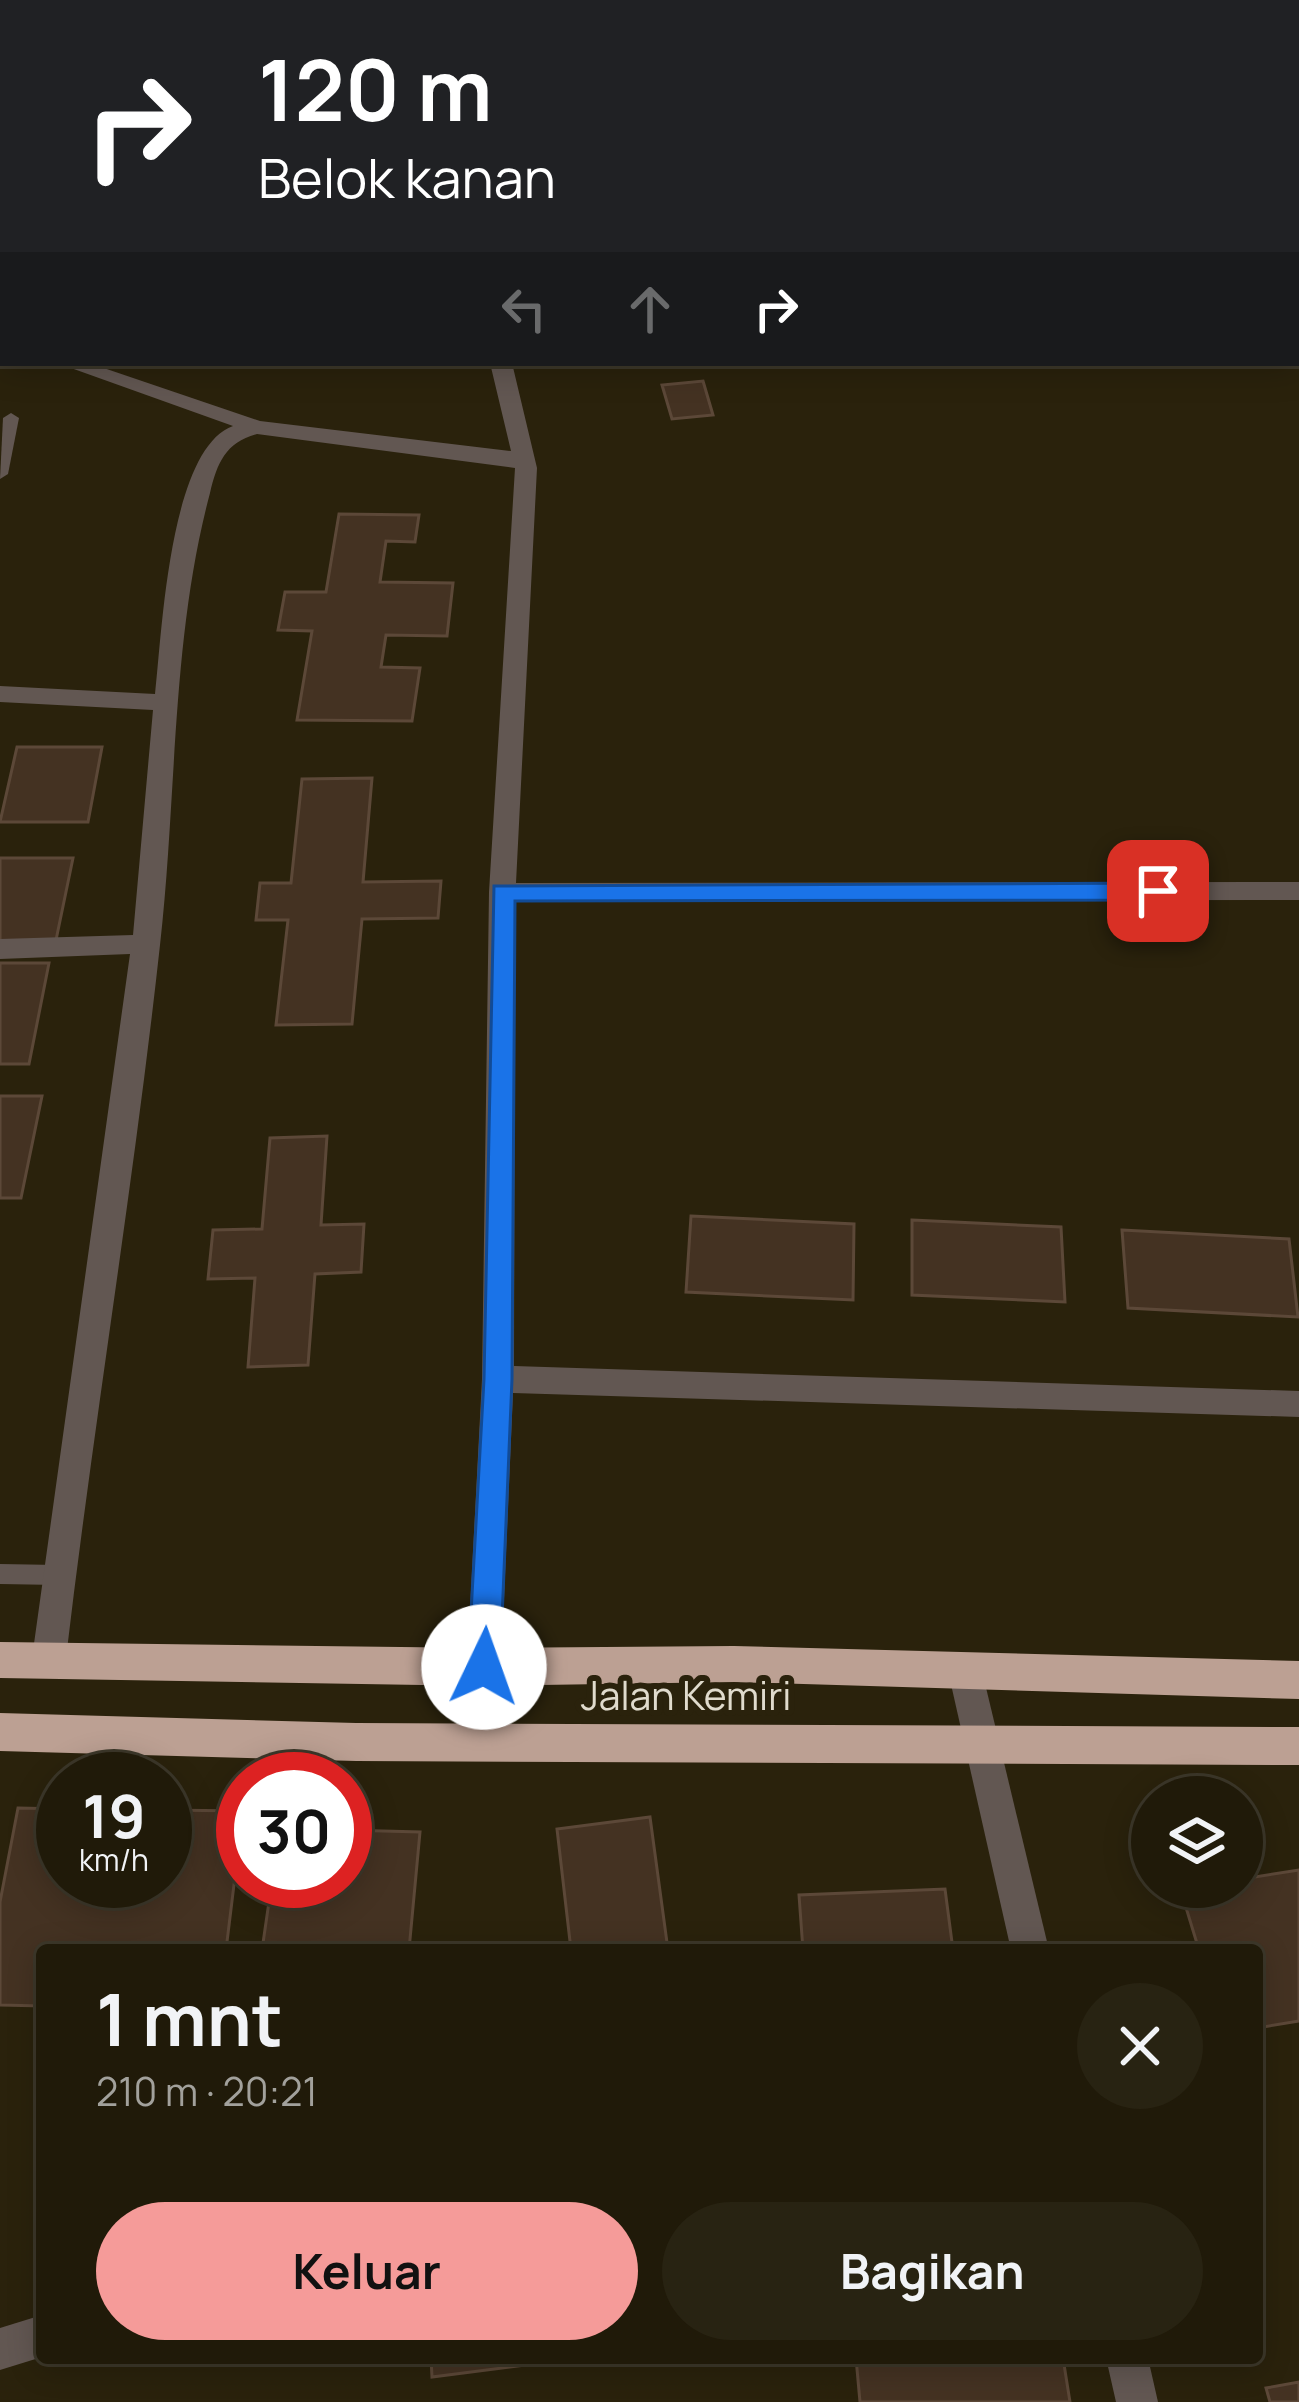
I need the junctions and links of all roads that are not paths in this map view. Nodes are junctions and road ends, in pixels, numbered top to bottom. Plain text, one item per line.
1 (77, 366) edge
2 (502, 366) edge
3 (11, 418) dead end
4 (257, 427) junction
5 (525, 460) junction
6 (0, 474) edge
7 (0, 694) edge
8 (166, 703) junction
9 (1299, 891) edge
10 (502, 892) junction
11 (147, 944) junction
12 (0, 949) edge
13 (498, 1379) junction
14 (1299, 1404) edge
15 (0, 1574) edge
16 (58, 1575) junction
17 (50, 1658) junction
18 (0, 1660) edge
19 (484, 1667) junction
20 (965, 1671) junction
21 (1299, 1680) edge
22 (0, 1732) edge
23 (981, 1744) junction
24 (1299, 1746) edge
25 (1029, 1944) edge
26 (36, 2338) edge
27 (0, 2349) edge
28 (1128, 2364) edge
29 (1137, 2402) edge

1 - 4 street
2 - 5 street
3 - 6 lane
4 - 5 street
4 - 8 street
5 - 10 street
7 - 8 street
8 - 11 street
9 - 10 street
10 - 13 street
11 - 12 street
11 - 16 street
13 - 14 street
13 - 19 street
15 - 16 lane
16 - 17 street
17 - 18 highway, Jalan Kemiri
17 - 19 highway, Jalan Kemiri
19 - 20 highway, Jalan Kemiri
20 - 21 highway, Jalan Kemiri
20 - 23 street
22 - 23 highway, Jalan Kemiri
23 - 24 highway, Jalan Kemiri
23 - 25 street
26 - 27 street
28 - 29 street

